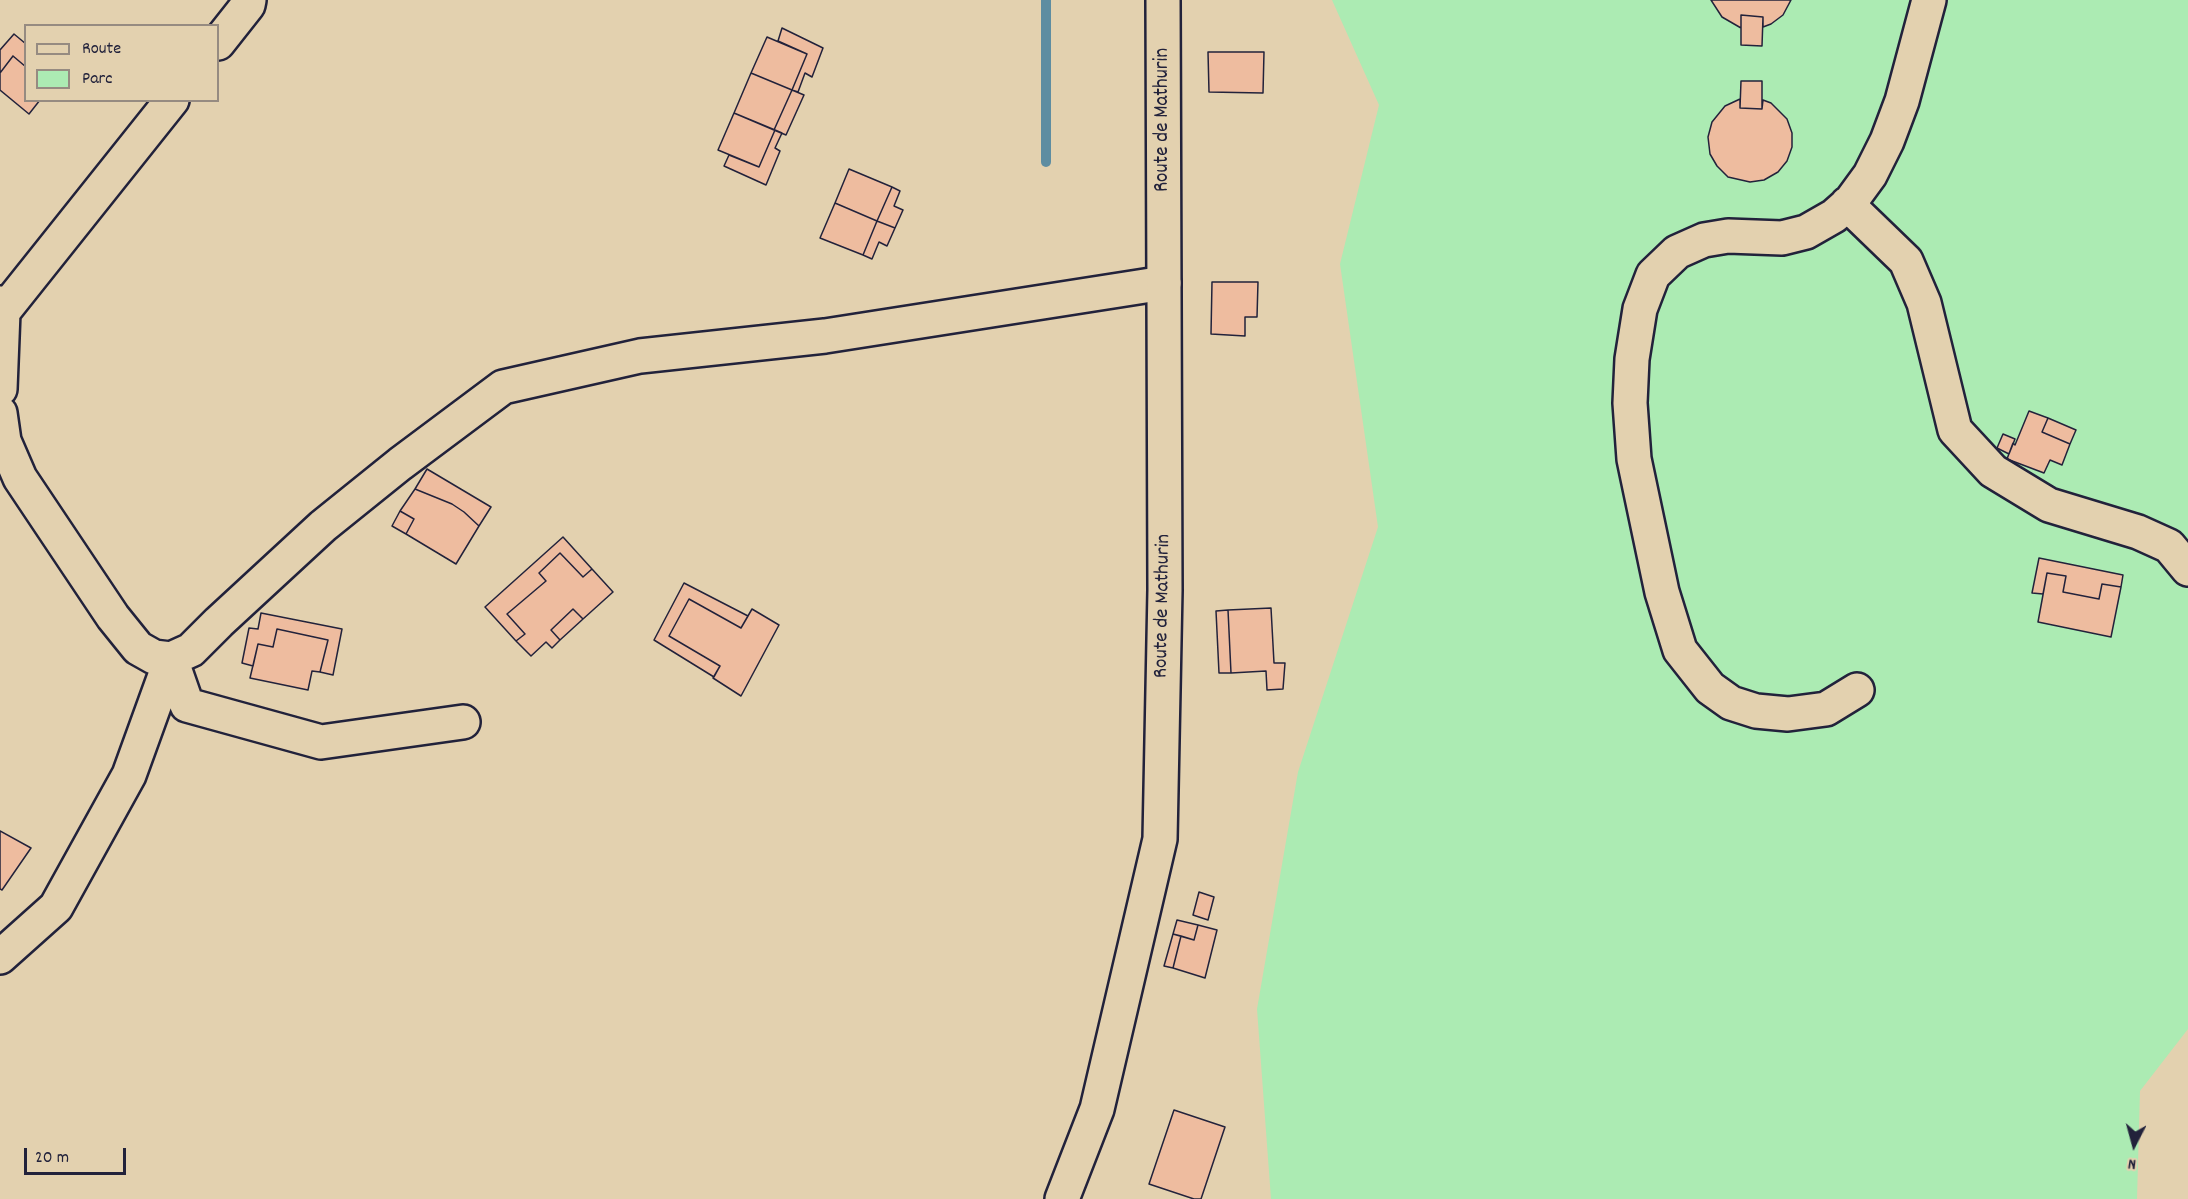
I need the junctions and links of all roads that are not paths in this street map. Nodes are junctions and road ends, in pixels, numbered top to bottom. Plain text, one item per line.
1 (249, 0) edge
2 (1163, 0) edge
3 (1929, 0) edge
4 (219, 42) edge
5 (170, 102) edge
6 (1847, 204) junction
7 (1164, 283) junction
8 (2, 307) edge
9 (0, 389) edge
10 (0, 413) edge
11 (2188, 569) edge
12 (171, 659) junction
13 (1857, 690) dead end
14 (464, 722) dead end
15 (0, 957) edge
16 (1062, 1199) edge

1 - 4 street
2 - 7 street, Route de Mathurin
3 - 6 street
5 - 8 street
6 - 11 street
6 - 13 street
7 - 12 street
7 - 16 street, Route de Mathurin
8 - 9 street
10 - 12 street
12 - 14 street
12 - 15 street

